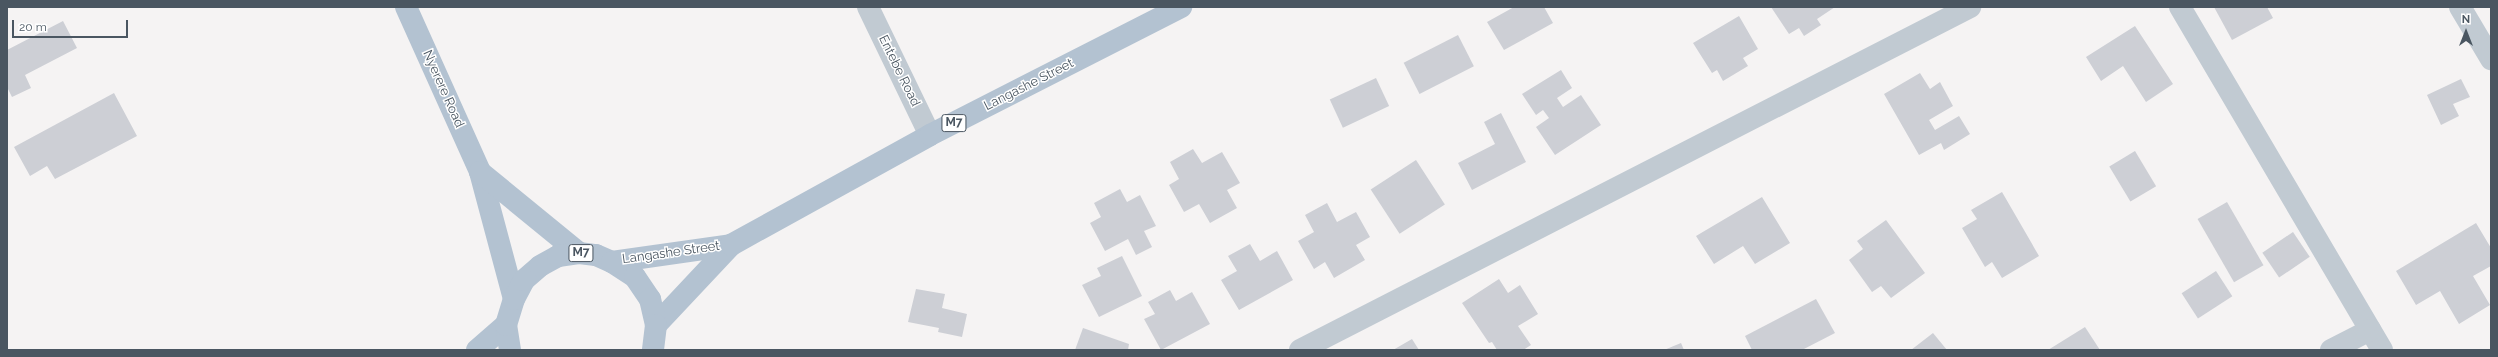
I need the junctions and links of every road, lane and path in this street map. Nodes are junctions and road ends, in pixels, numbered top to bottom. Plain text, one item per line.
1 (406, 7) edge
2 (868, 7) edge
3 (1181, 7) edge
4 (1970, 7) edge
5 (2180, 7) edge
6 (2460, 7) edge
7 (2491, 58) edge
8 (930, 135) junction
9 (480, 172) junction
10 (730, 245) junction
11 (579, 253) junction
12 (612, 262) junction
13 (514, 299) junction
14 (506, 325) junction
15 (656, 325) junction
16 (2370, 330) junction
17 (477, 350) edge
18 (510, 350) edge
19 (653, 350) edge
20 (1300, 350) edge
21 (2331, 350) edge
22 (2382, 350) edge

1 - 9 main road, Nyerere Road
2 - 8 street, Entebe Road
3 - 8 main road, Langashe Street / M7
4 - 20 street
5 - 16 street
6 - 7 street
8 - 10 main road, Langashe Street / M7
9 - 11 main road, Nyerere Road
9 - 13 main road, Nyerere Road
10 - 12 main road, Langashe Street / M7
10 - 15 main road, Langashe Street / M7
11 - 12 main road, M7
11 - 13 main road, M7
12 - 15 main road, M7
13 - 14 main road, M7
14 - 17 main road
14 - 18 main road, M7
15 - 19 main road, M7
16 - 21 street
16 - 22 street

